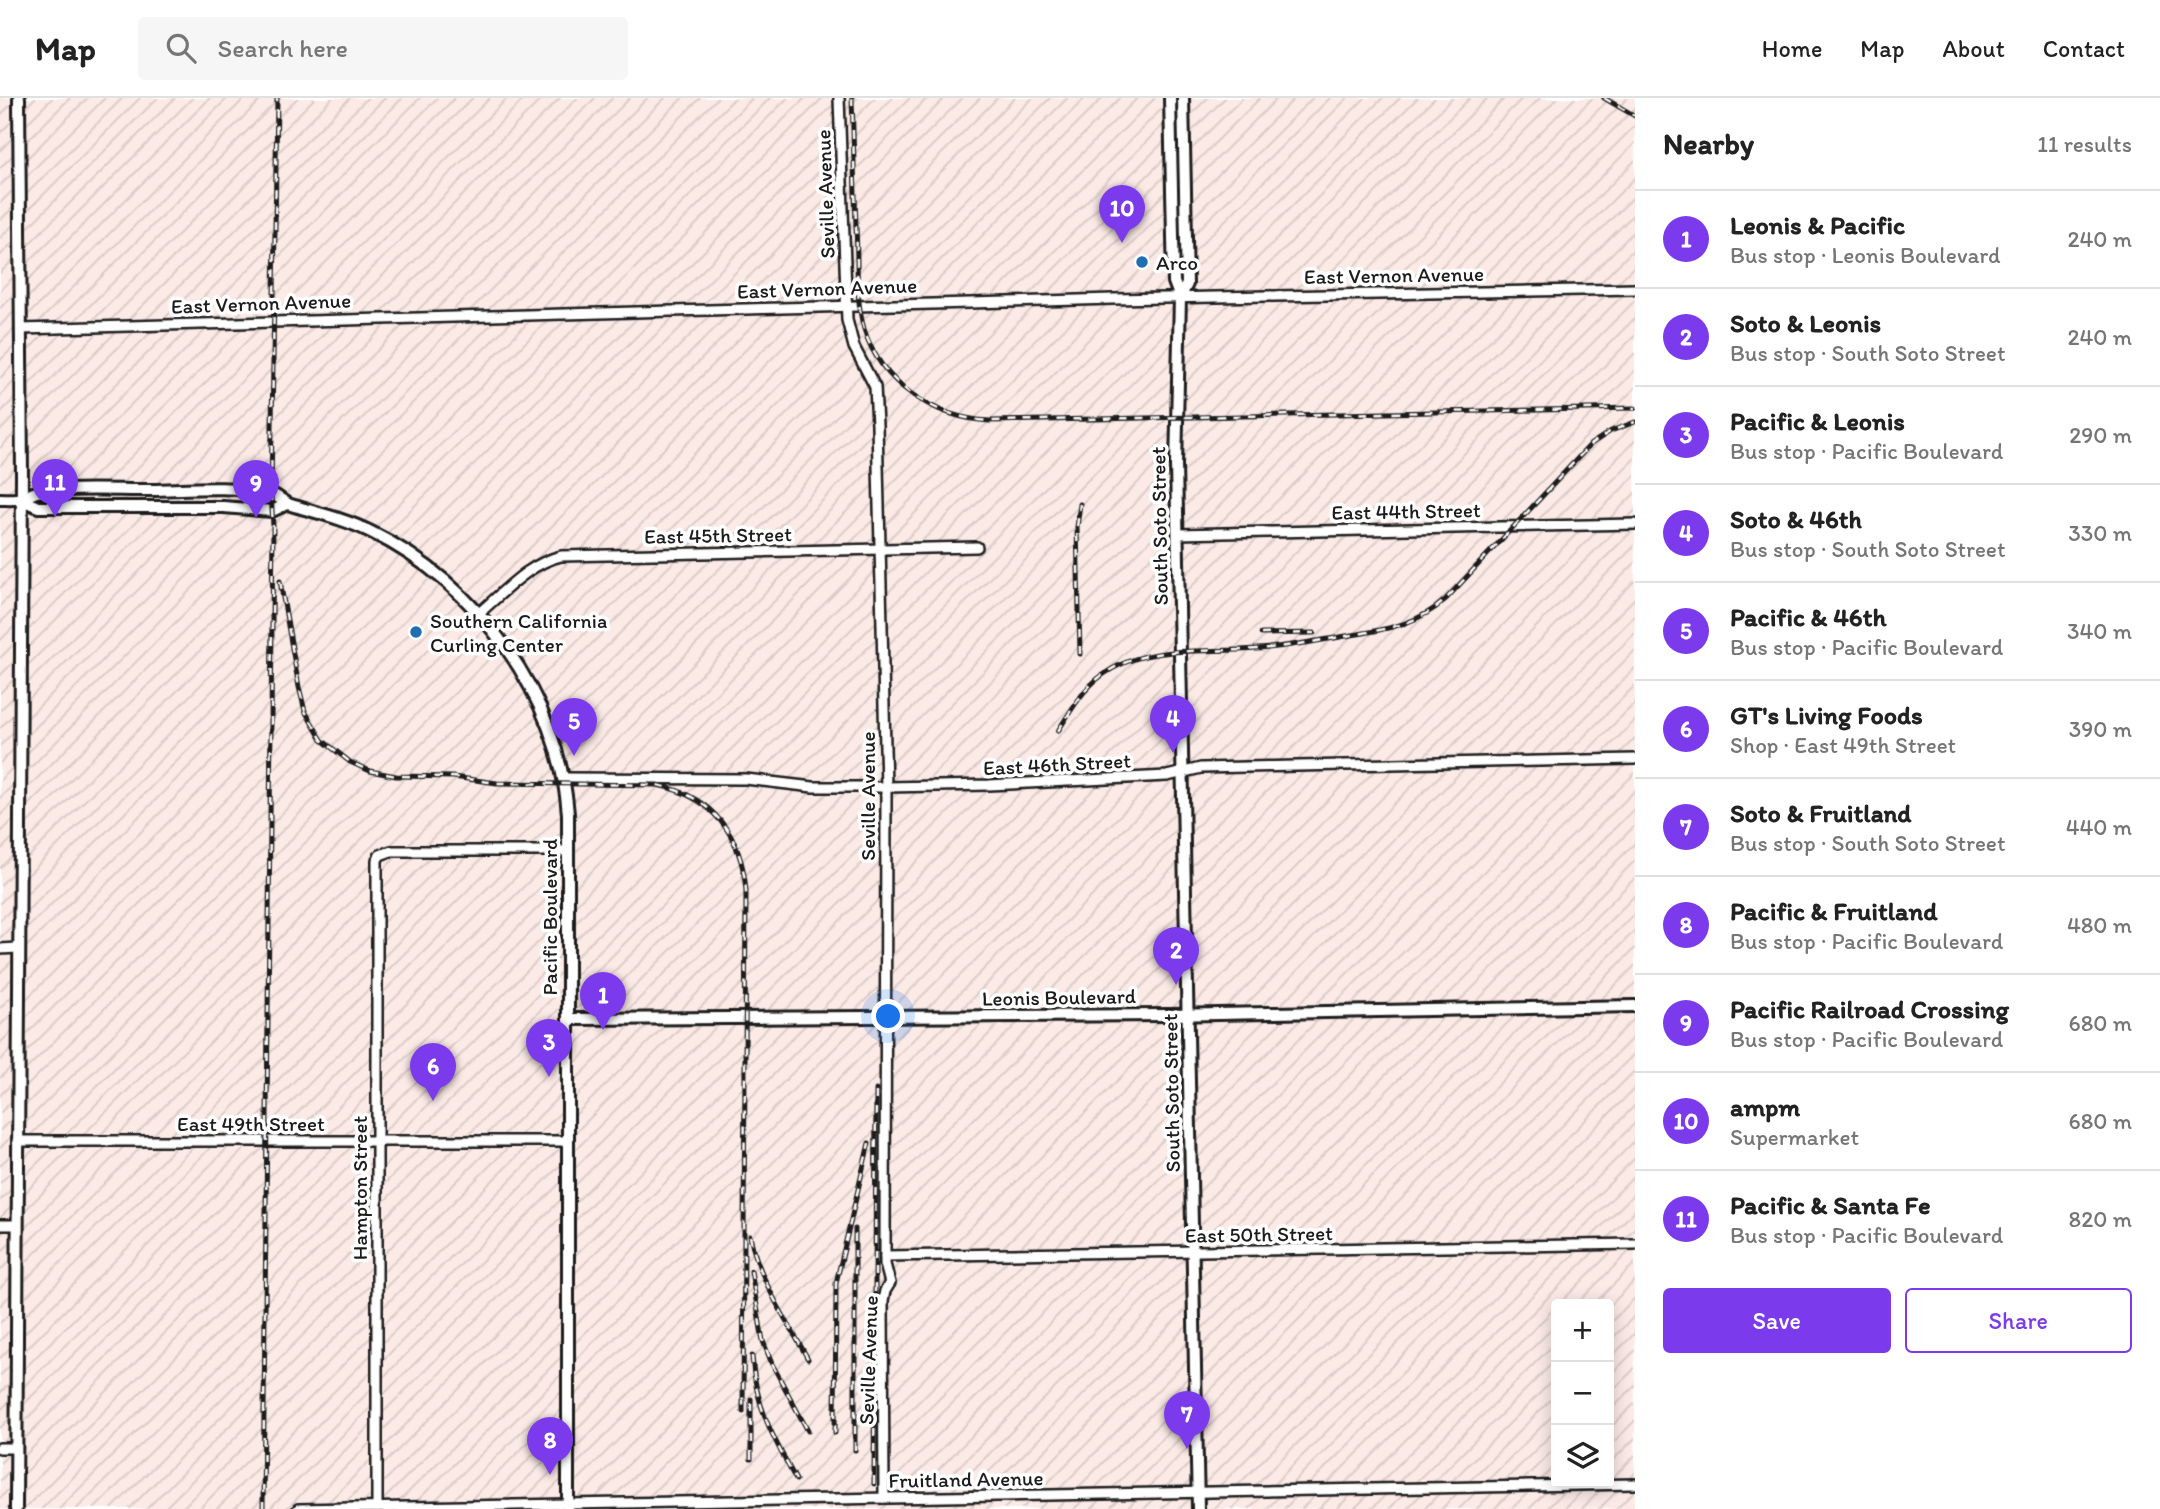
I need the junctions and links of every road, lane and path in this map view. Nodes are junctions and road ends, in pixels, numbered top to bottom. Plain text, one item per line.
1 (19, 98) edge
2 (839, 98) edge
3 (1170, 98) edge
4 (1183, 98) edge
5 (1170, 118) junction
6 (1184, 118) junction
7 (1635, 289) edge
8 (1180, 298) junction
9 (846, 307) junction
10 (21, 329) junction
11 (0, 499) edge
12 (20, 499) junction
13 (287, 504) junction
14 (1635, 524) edge
15 (1178, 534) junction
16 (977, 547) dead end
17 (879, 548) junction
18 (479, 613) junction
19 (1635, 759) edge
20 (1184, 772) junction
21 (564, 778) junction
22 (886, 787) junction
23 (568, 851) junction
24 (0, 948) edge
25 (18, 948) junction
26 (1635, 1006) edge
27 (1189, 1015) junction
28 (884, 1018) junction
29 (568, 1019) junction
30 (17, 1140) junction
31 (377, 1141) junction
32 (568, 1141) junction
33 (0, 1225) edge
34 (17, 1225) junction
35 (1635, 1244) edge
36 (1194, 1253) junction
37 (884, 1256) junction
38 (0, 1448) edge
39 (16, 1448) junction
40 (1635, 1484) edge
41 (1198, 1492) junction
42 (884, 1498) junction
43 (568, 1506) edge
44 (377, 1508) edge
45 (16, 1509) edge
46 (298, 1509) edge
47 (1198, 1509) edge

1 - 10 main road
2 - 9 street, Seville Avenue
3 - 5 main road, South Soto Street
4 - 6 main road, South Soto Street
5 - 6 main road
5 - 8 main road, South Soto Street
6 - 8 main road, South Soto Street
7 - 8 street, East Vernon Avenue
8 - 9 street, East Vernon Avenue
8 - 15 main road, South Soto Street
9 - 10 street, East Vernon Avenue
9 - 17 street, Seville Avenue
10 - 12 main road
11 - 12 main road
12 - 13 main road, Pacific Boulevard
12 - 13 main road, Pacific Boulevard
12 - 25 main road
13 - 18 main road, Pacific Boulevard
14 - 15 street, East 44th Street
15 - 20 main road, South Soto Street
16 - 17 street, East 45th Street
17 - 18 street, East 45th Street
17 - 22 street, Seville Avenue
18 - 21 main road, Pacific Boulevard
19 - 20 street, East 46th Street
20 - 22 street, East 46th Street
20 - 27 main road, South Soto Street
21 - 22 street, East 46th Street
21 - 23 main road, Pacific Boulevard
22 - 28 street, Seville Avenue
23 - 29 main road, Pacific Boulevard
23 - 31 street, Hampton Street
24 - 25 street
25 - 30 main road
26 - 27 main road, Leonis Boulevard
27 - 28 main road, Leonis Boulevard
27 - 36 main road, South Soto Street
28 - 29 main road, Leonis Boulevard
28 - 37 street, Seville Avenue
29 - 32 main road, Pacific Boulevard
30 - 31 street, East 49th Street
30 - 34 main road
31 - 32 street, East 49th Street
31 - 44 street, Hampton Street
32 - 43 main road, Pacific Boulevard
33 - 34 street
34 - 39 main road
35 - 36 street, East 50th Street
36 - 37 street, East 50th Street
36 - 41 main road, South Soto Street
37 - 42 street, Seville Avenue
38 - 39 street
39 - 45 main road
40 - 41 street, Fruitland Avenue
41 - 42 street, Fruitland Avenue
41 - 47 main road, South Soto Street
42 - 43 street, Fruitland Avenue
43 - 44 street, Fruitland Avenue
44 - 46 street, Fruitland Avenue

